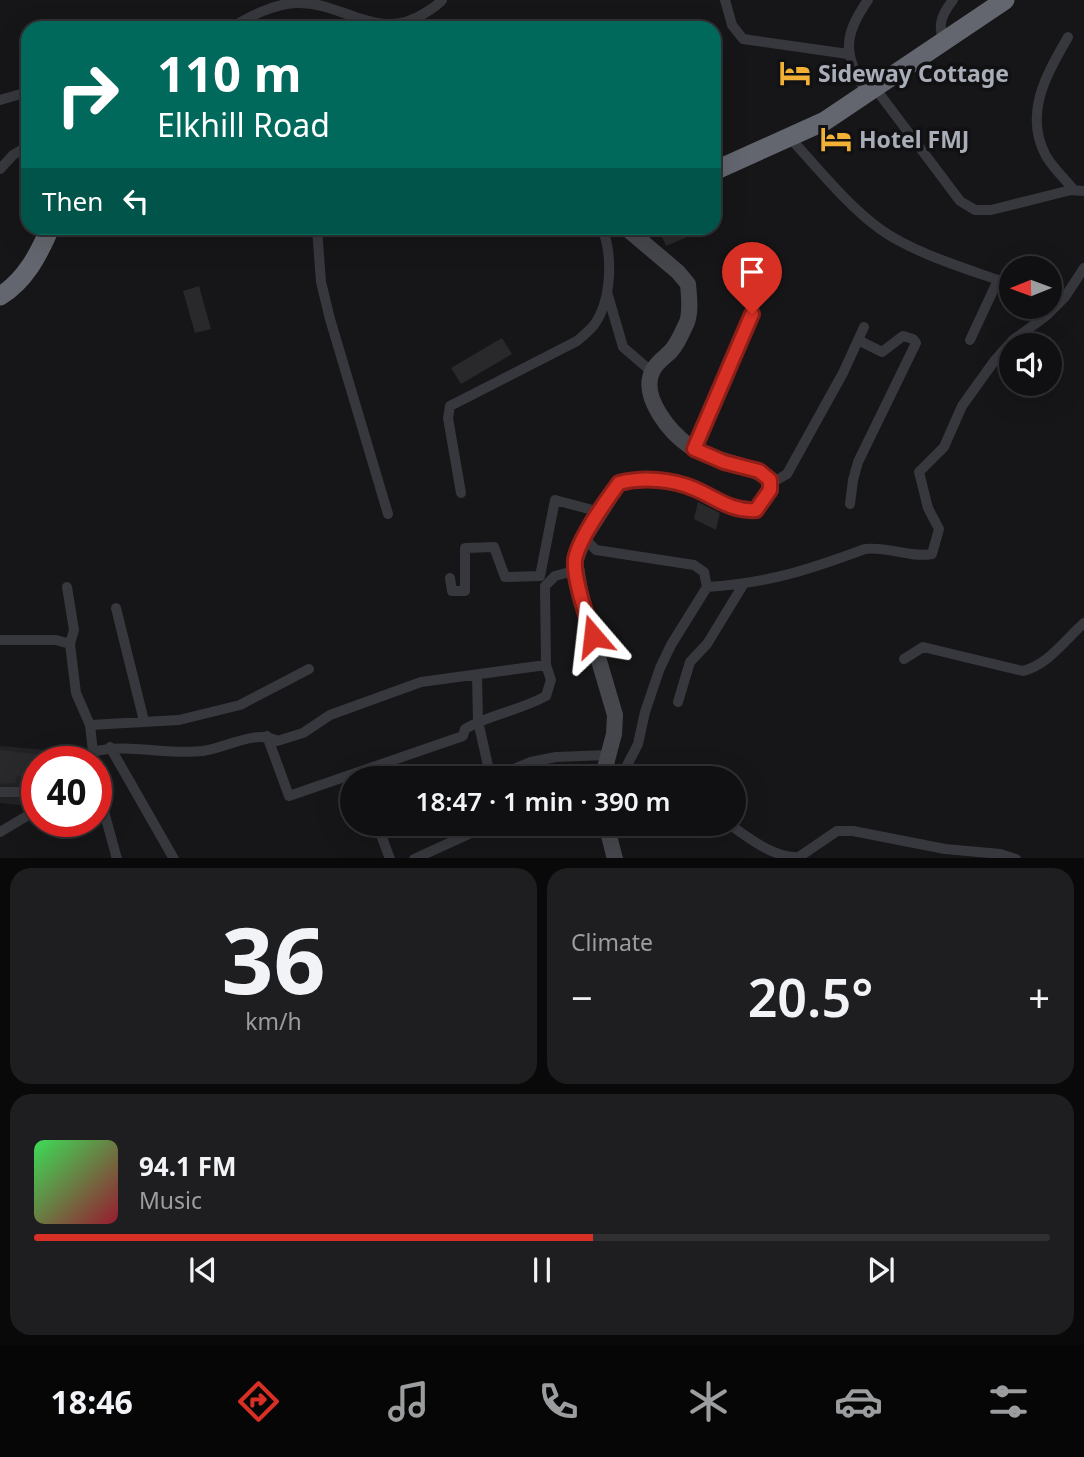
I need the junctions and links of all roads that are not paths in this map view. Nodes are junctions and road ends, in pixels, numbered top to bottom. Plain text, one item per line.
1 (442, 0) edge
2 (725, 0) edge
3 (868, 0) edge
4 (953, 0) edge
5 (1005, 0) edge
6 (245, 21) edge
7 (370, 21) edge
8 (413, 21) edge
9 (1068, 37) dead end
10 (944, 41) junction
11 (848, 54) junction
12 (871, 91) junction
13 (21, 94) edge
14 (0, 100) edge
15 (789, 137) junction
16 (21, 150) edge
17 (0, 169) edge
18 (721, 169) edge
19 (1080, 193) edge
20 (46, 235) edge
21 (318, 235) edge
22 (603, 235) edge
23 (634, 235) edge
24 (1084, 268) edge
25 (761, 291) dead end
26 (607, 292) junction
27 (0, 296) edge
28 (864, 327) dead end
29 (858, 340) junction
30 (970, 340) dead end
31 (652, 372) junction
32 (694, 449) junction
33 (770, 484) junction
34 (461, 493) dead end
35 (850, 504) dead end
36 (600, 512) junction
37 (387, 514) dead end
38 (584, 538) junction
39 (577, 570) junction
40 (450, 578) dead end
41 (743, 585) junction
42 (68, 586) dead end
43 (707, 587) junction
44 (116, 608) dead end
45 (1084, 623) edge
46 (0, 640) edge
47 (70, 644) junction
48 (904, 659) dead end
49 (546, 665) junction
50 (309, 669) dead end
51 (477, 676) junction
52 (678, 702) dead end
53 (144, 720) junction
54 (478, 721) junction
55 (90, 725) junction
56 (267, 736) junction
57 (92, 746) edge
58 (112, 747) edge
59 (112, 750) edge
60 (608, 755) junction
61 (369, 766) edge
62 (487, 766) edge
63 (521, 766) edge
64 (605, 766) edge
65 (627, 766) edge
66 (340, 777) edge
67 (0, 792) edge
68 (21, 792) edge
69 (21, 820) edge
70 (0, 832) edge
71 (746, 835) edge
72 (381, 836) edge
73 (465, 836) edge
74 (609, 836) edge
75 (111, 837) edge
76 (117, 858) edge
77 (173, 858) edge
78 (390, 858) edge
79 (416, 858) edge
80 (615, 858) edge
81 (791, 858) edge
82 (791, 858) edge
83 (1013, 858) edge

1 - 8 street
2 - 11 street
3 - 11 street
4 - 10 street
5 - 10 highway
6 - 7 street
9 - 19 street
10 - 12 highway
11 - 12 street
12 - 15 highway
12 - 19 street
13 - 14 street
15 - 18 highway
15 - 30 street
16 - 17 street
20 - 27 highway
21 - 37 street
22 - 26 street
23 - 31 street
24 - 41 street
25 - 32 street
26 - 31 street
26 - 34 street
28 - 29 street
29 - 33 street
29 - 35 street
31 - 32 street
32 - 33 street
33 - 36 street
36 - 38 street
36 - 40 street
38 - 39 street
38 - 43 street
39 - 49 street
39 - 60 street
41 - 43 street
41 - 52 street
42 - 47 street
43 - 65 street
44 - 53 street
45 - 48 street
46 - 47 street
47 - 55 street
49 - 51 street
49 - 54 street
50 - 53 street
51 - 54 street
51 - 56 street
53 - 55 street
54 - 61 street
54 - 62 street
55 - 57 street
56 - 58 street
56 - 66 street
59 - 77 street
60 - 63 street
60 - 64 street
67 - 68 street
69 - 70 street
71 - 81 street
72 - 78 street
73 - 79 street
74 - 80 street
75 - 76 street
82 - 83 street

